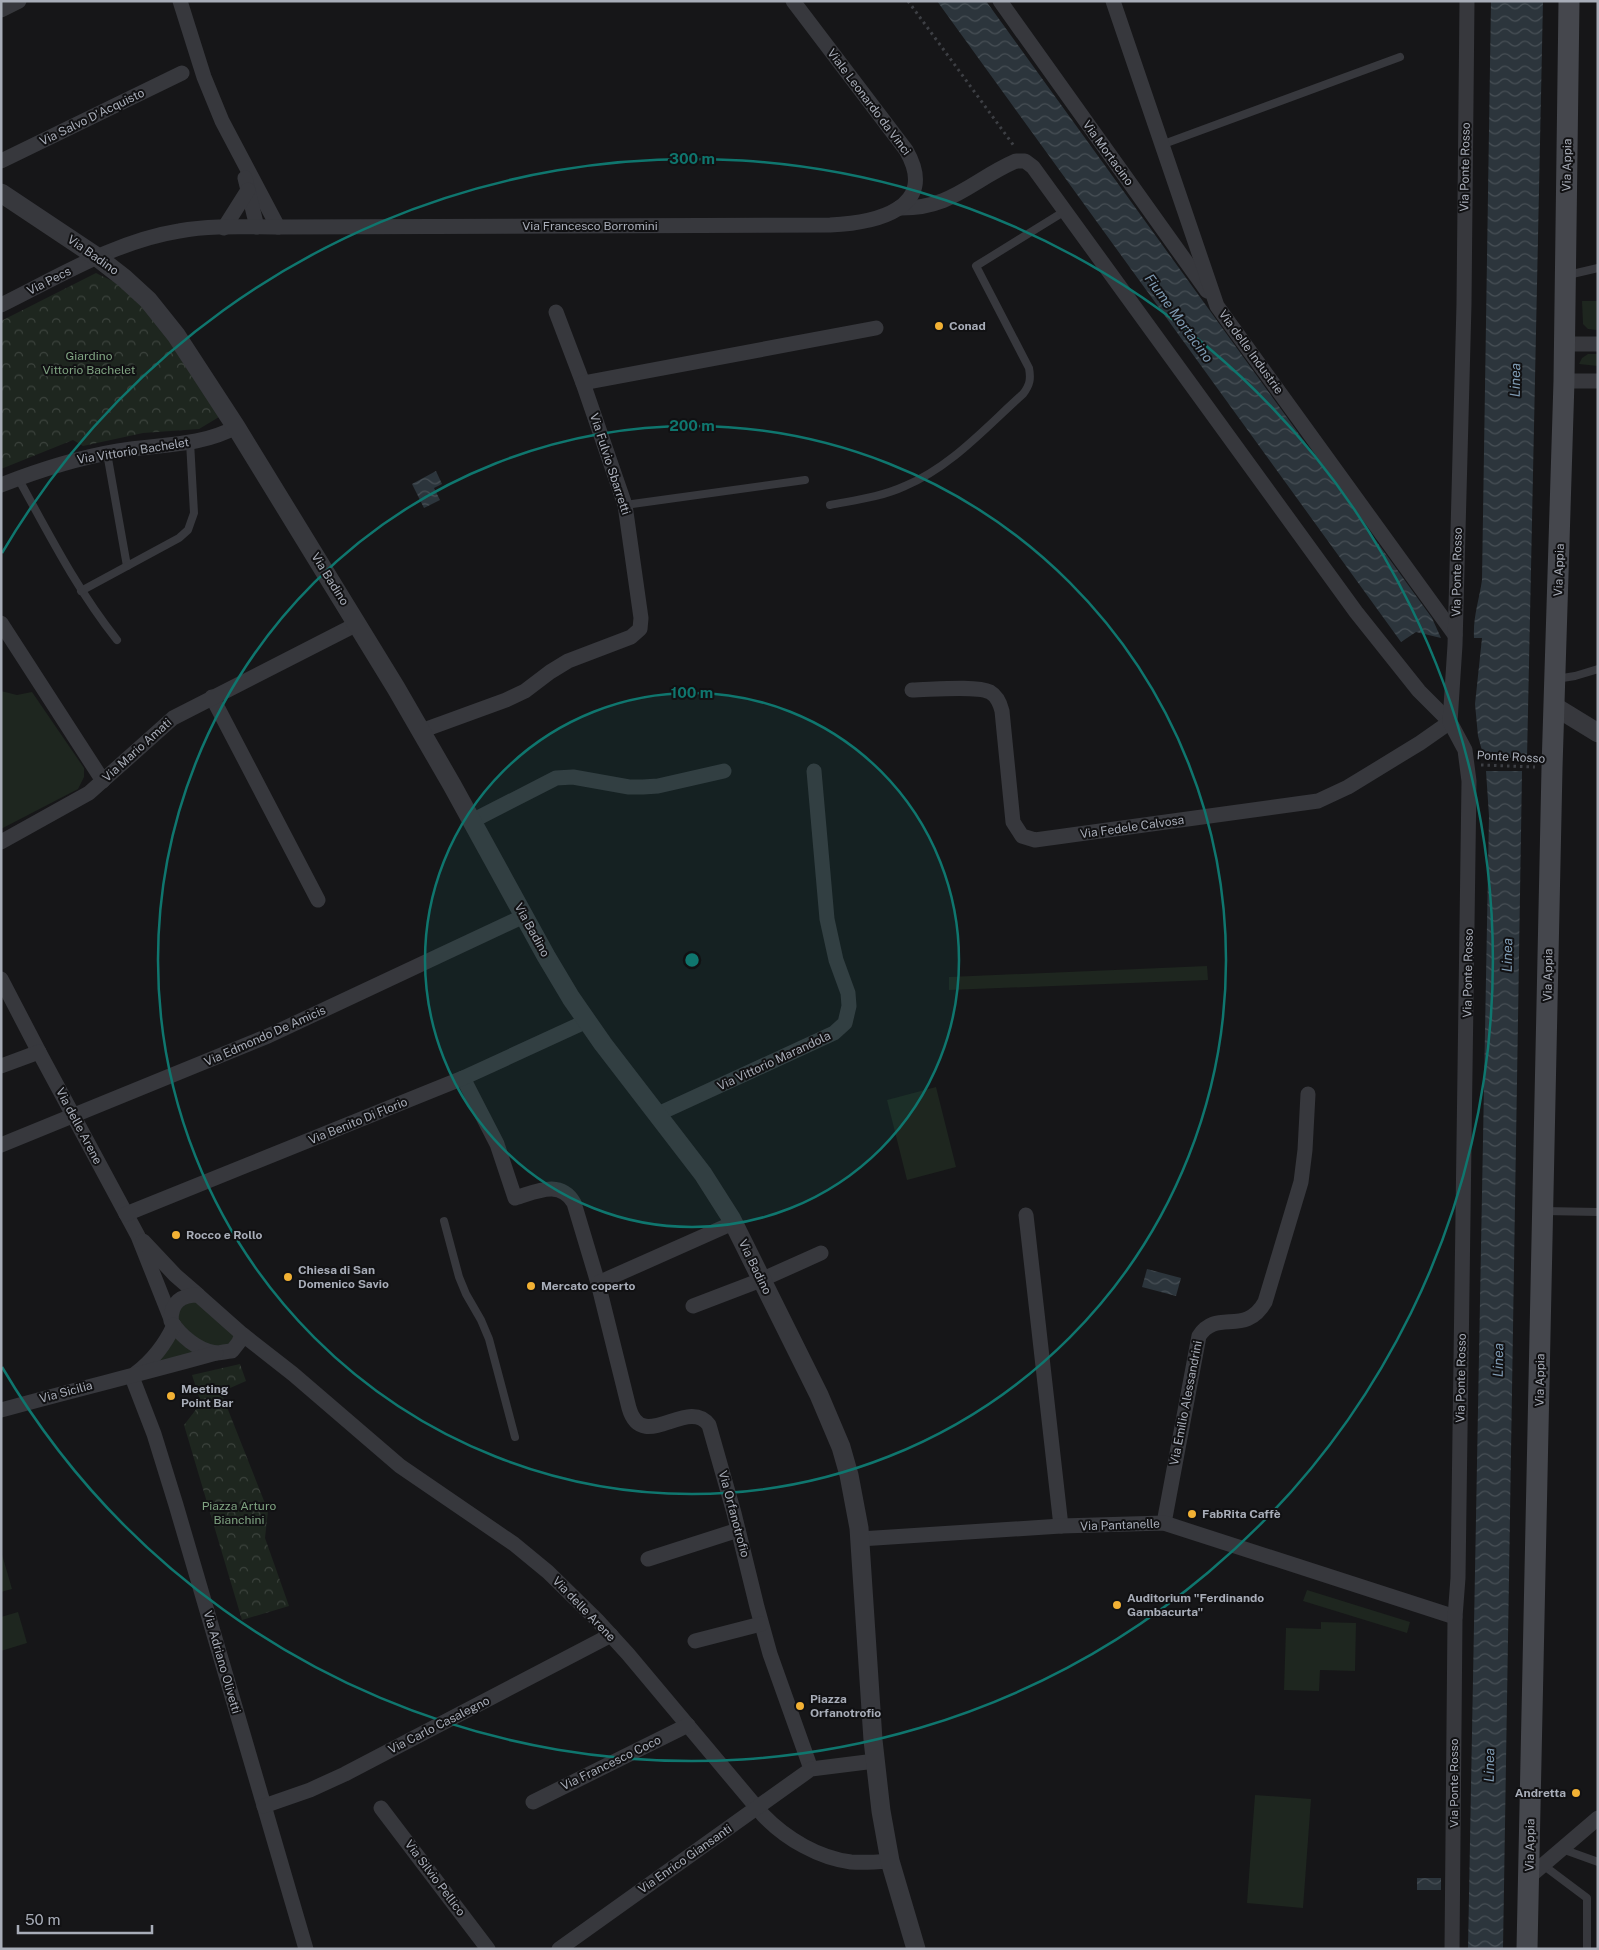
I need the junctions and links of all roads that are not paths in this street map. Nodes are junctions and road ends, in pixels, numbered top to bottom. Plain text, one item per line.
1 (19, 1) edge
2 (180, 1) edge
3 (792, 1) edge
4 (1000, 1) edge
5 (1113, 1) edge
6 (1467, 1) edge
7 (1569, 1) edge
8 (1, 10) edge
9 (1400, 56) dead end
10 (182, 73) dead end
11 (1161, 145) junction
12 (240, 157) junction
13 (1, 161) edge
14 (248, 190) junction
15 (1, 192) edge
16 (899, 208) junction
17 (1065, 210) junction
18 (278, 226) junction
19 (257, 227) junction
20 (224, 228) junction
21 (97, 257) junction
22 (1598, 268) edge
23 (1565, 276) junction
24 (1, 305) edge
25 (1217, 306) junction
26 (556, 312) dead end
27 (876, 328) dead end
28 (1564, 344) junction
29 (1598, 344) edge
30 (1564, 381) junction
31 (1598, 381) edge
32 (583, 383) junction
33 (236, 427) junction
34 (190, 442) junction
35 (107, 454) junction
36 (18, 478) junction
37 (805, 480) dead end
38 (1, 485) edge
39 (625, 505) junction
40 (830, 505) dead end
41 (127, 566) junction
42 (81, 591) junction
43 (1, 623) edge
44 (357, 624) junction
45 (117, 640) dead end
46 (1455, 640) junction
47 (1598, 669) edge
48 (1555, 679) junction
49 (912, 690) dead end
50 (212, 697) junction
51 (1554, 706) junction
52 (1451, 719) junction
53 (421, 731) junction
54 (1598, 734) edge
55 (724, 771) dead end
56 (814, 771) dead end
57 (103, 781) junction
58 (472, 821) junction
59 (1, 842) edge
60 (318, 900) dead end
61 (524, 916) junction
62 (1, 979) edge
63 (587, 1021) junction
64 (39, 1052) junction
65 (1, 1066) edge
66 (463, 1078) junction
67 (1308, 1094) dead end
68 (658, 1114) junction
69 (72, 1116) junction
70 (1, 1145) edge
71 (1539, 1211) junction
72 (1598, 1212) edge
73 (126, 1214) junction
74 (1026, 1215) dead end
75 (444, 1221) dead end
76 (734, 1224) junction
77 (138, 1236) junction
78 (821, 1253) dead end
79 (761, 1280) junction
80 (598, 1283) junction
81 (198, 1295) junction
82 (693, 1306) dead end
83 (173, 1323) junction
84 (242, 1334) junction
85 (262, 1350) junction
86 (232, 1351) junction
87 (216, 1353) junction
88 (132, 1377) junction
89 (1, 1410) edge
90 (515, 1437) dead end
91 (1164, 1523) junction
92 (1061, 1526) junction
93 (738, 1530) junction
94 (860, 1539) junction
95 (648, 1559) dead end
96 (1455, 1617) junction
97 (761, 1624) junction
98 (611, 1635) junction
99 (695, 1641) dead end
100 (688, 1725) junction
101 (875, 1761) junction
102 (811, 1769) junction
103 (534, 1802) dead end
104 (264, 1806) junction
105 (757, 1807) junction
106 (381, 1808) dead end
107 (1598, 1818) edge
108 (1562, 1849) junction
109 (890, 1861) junction
110 (1598, 1862) edge
111 (1536, 1871) junction
112 (306, 1949) edge
113 (488, 1949) edge
114 (559, 1949) edge
115 (916, 1949) edge
116 (1452, 1949) edge
117 (1527, 1949) edge
118 (1588, 1949) edge

1 - 8 street
2 - 12 street
3 - 16 street, Viale Leonardo da Vinci
4 - 25 street, Via Mortacino
5 - 11 street, Via delle Industrie
6 - 46 street, Via Ponte Rosso
7 - 23 main road, Via Appia
9 - 11 lane
10 - 13 street, Via Salvo D'Acquisto
11 - 25 street, Via delle Industrie
12 - 14 street
12 - 18 street
14 - 19 street
14 - 20 street
15 - 21 street, Via Badino
16 - 17 street
16 - 18 street, Via Francesco Borromini
17 - 40 lane
17 - 52 street
18 - 19 street, Via Francesco Borromini
19 - 20 street, Via Francesco Borromini
20 - 21 street, Via Pecs
21 - 24 street, Via Pecs
21 - 33 street, Via Badino
22 - 23 lane
23 - 28 main road, Via Appia
25 - 46 street, Via delle Industrie
26 - 32 street, Via Fulvio Sbarretti
27 - 32 street
28 - 29 street
28 - 30 main road, Via Appia
30 - 31 street
30 - 48 main road, Via Appia
32 - 39 street, Via Fulvio Sbarretti
33 - 34 street, Via Vittorio Bachelet
33 - 44 street, Via Badino
34 - 35 street, Via Vittorio Bachelet
34 - 41 lane
35 - 36 street, Via Vittorio Bachelet
35 - 41 lane
36 - 38 street, Via Vittorio Bachelet
36 - 42 lane
37 - 39 lane
39 - 53 street, Via Fulvio Sbarretti
41 - 42 lane
42 - 45 lane
43 - 57 street
44 - 50 street, Via Mario Amati
44 - 53 street, Via Badino
46 - 52 street, Via Ponte Rosso
47 - 48 lane
48 - 51 main road, Via Appia
49 - 52 street, Via Fedele Calvosa
50 - 57 street, Via Mario Amati
50 - 60 street
51 - 54 street
51 - 71 main road, Via Appia
52 - 96 street, Via Ponte Rosso
53 - 58 street, Via Badino
55 - 58 street
56 - 68 street, Via Vittorio Marandola
57 - 59 street, Via Mario Amati
58 - 61 street, Via Badino
61 - 63 street, Via Badino
61 - 69 street, Via Edmondo De Amicis
62 - 64 street, Via delle Arene
63 - 66 street, Via Benito Di Florio
63 - 68 street, Via Badino
64 - 65 street
64 - 69 street, Via delle Arene
66 - 73 street, Via Benito Di Florio
66 - 80 street
67 - 91 street, Via Emilio Alessandrini
68 - 76 street, Via Badino
69 - 70 street, Via Edmondo De Amicis
69 - 73 street, Via delle Arene
71 - 72 lane
71 - 111 main road, Via Appia
73 - 77 street, Via delle Arene
74 - 92 street
75 - 90 lane
76 - 79 street, Via Badino
76 - 80 street
77 - 81 street, Via delle Arene
77 - 83 street
78 - 79 street
79 - 82 street
79 - 94 street, Via Badino
80 - 93 street, Via Orfanotrofio
81 - 83 street
81 - 84 street, Via delle Arene
83 - 87 street
83 - 88 street
84 - 85 street, Via delle Arene
84 - 86 street
85 - 86 street, Via Sicilia
85 - 98 street, Via delle Arene
86 - 87 street, Via Sicilia
87 - 88 street, Via Sicilia
88 - 89 street, Via Sicilia
88 - 104 street, Via Adriano Olivetti
91 - 92 street, Via Pantanelle
91 - 96 street, Via Pantanelle
92 - 94 street, Via Pantanelle
93 - 95 street
93 - 97 street, Via Orfanotrofio
94 - 101 street, Via Badino
96 - 116 street, Via Ponte Rosso
97 - 99 street
97 - 102 street, Via Orfanotrofio
98 - 100 street, Via delle Arene
98 - 104 street, Via Carlo Casalegno
100 - 103 street, Via Francesco Coco
100 - 105 street, Via delle Arene
101 - 102 street
101 - 109 street, Via Badino
102 - 105 street, Via Enrico Giansanti
104 - 112 street, Via Adriano Olivetti
105 - 109 street, Via delle Arene
105 - 114 street, Via Enrico Giansanti
106 - 113 street, Via Silvio Pellico
107 - 108 street
108 - 110 lane
108 - 111 street
109 - 115 street, Via Badino
111 - 117 main road, Via Appia
111 - 118 lane

